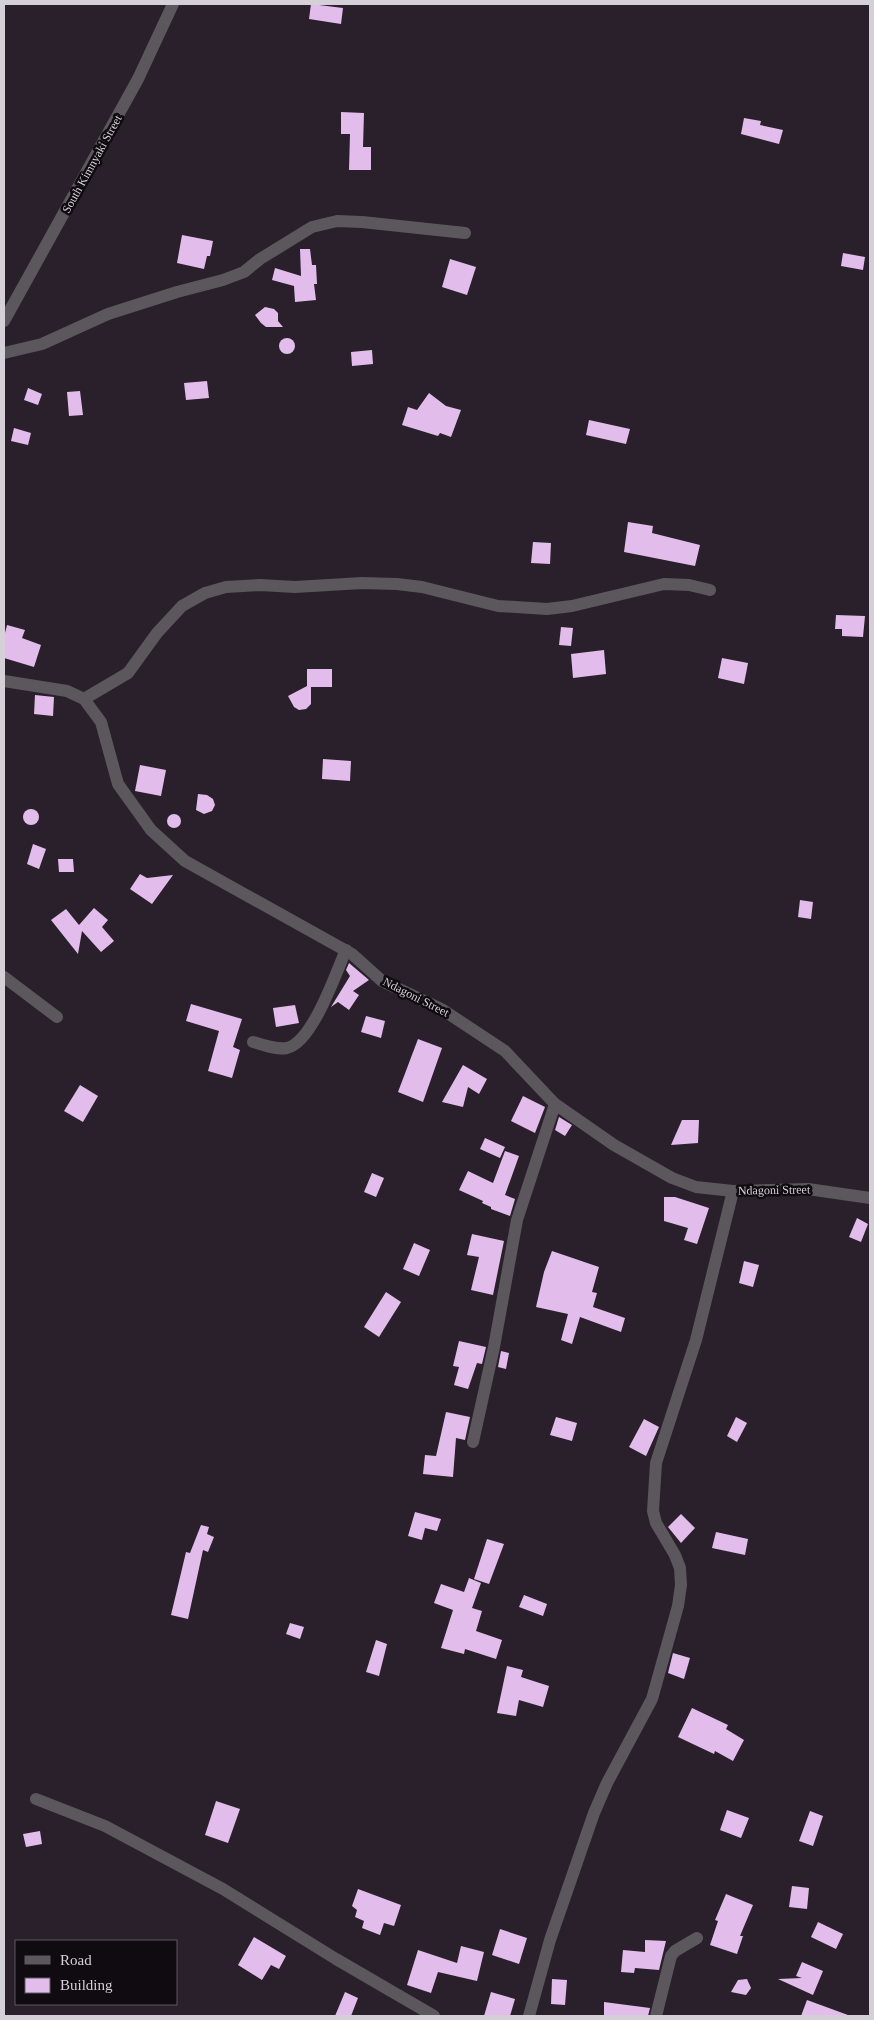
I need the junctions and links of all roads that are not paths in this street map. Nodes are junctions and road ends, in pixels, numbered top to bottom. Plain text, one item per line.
1 (173, 4) edge
2 (465, 233) dead end
3 (4, 321) edge
4 (4, 354) edge
5 (710, 590) dead end
6 (4, 681) edge
7 (84, 699) junction
8 (346, 950) junction
9 (4, 977) edge
10 (57, 1018) dead end
11 (253, 1042) dead end
12 (555, 1104) junction
13 (733, 1191) junction
14 (870, 1198) edge
15 (473, 1442) dead end
16 (36, 1799) dead end
17 (697, 1938) dead end
18 (434, 2016) edge
19 (528, 2016) edge
20 (656, 2016) edge

1 - 3 street, South Kimnyaki Street
2 - 4 street
5 - 7 street
6 - 7 street
7 - 8 street, Ndagoni Street
8 - 11 street
8 - 12 street, Ndagoni Street
9 - 10 street
12 - 13 street, Ndagoni Street
12 - 15 street
13 - 14 street, Ndagoni Street
13 - 19 street
16 - 18 street
17 - 20 street

